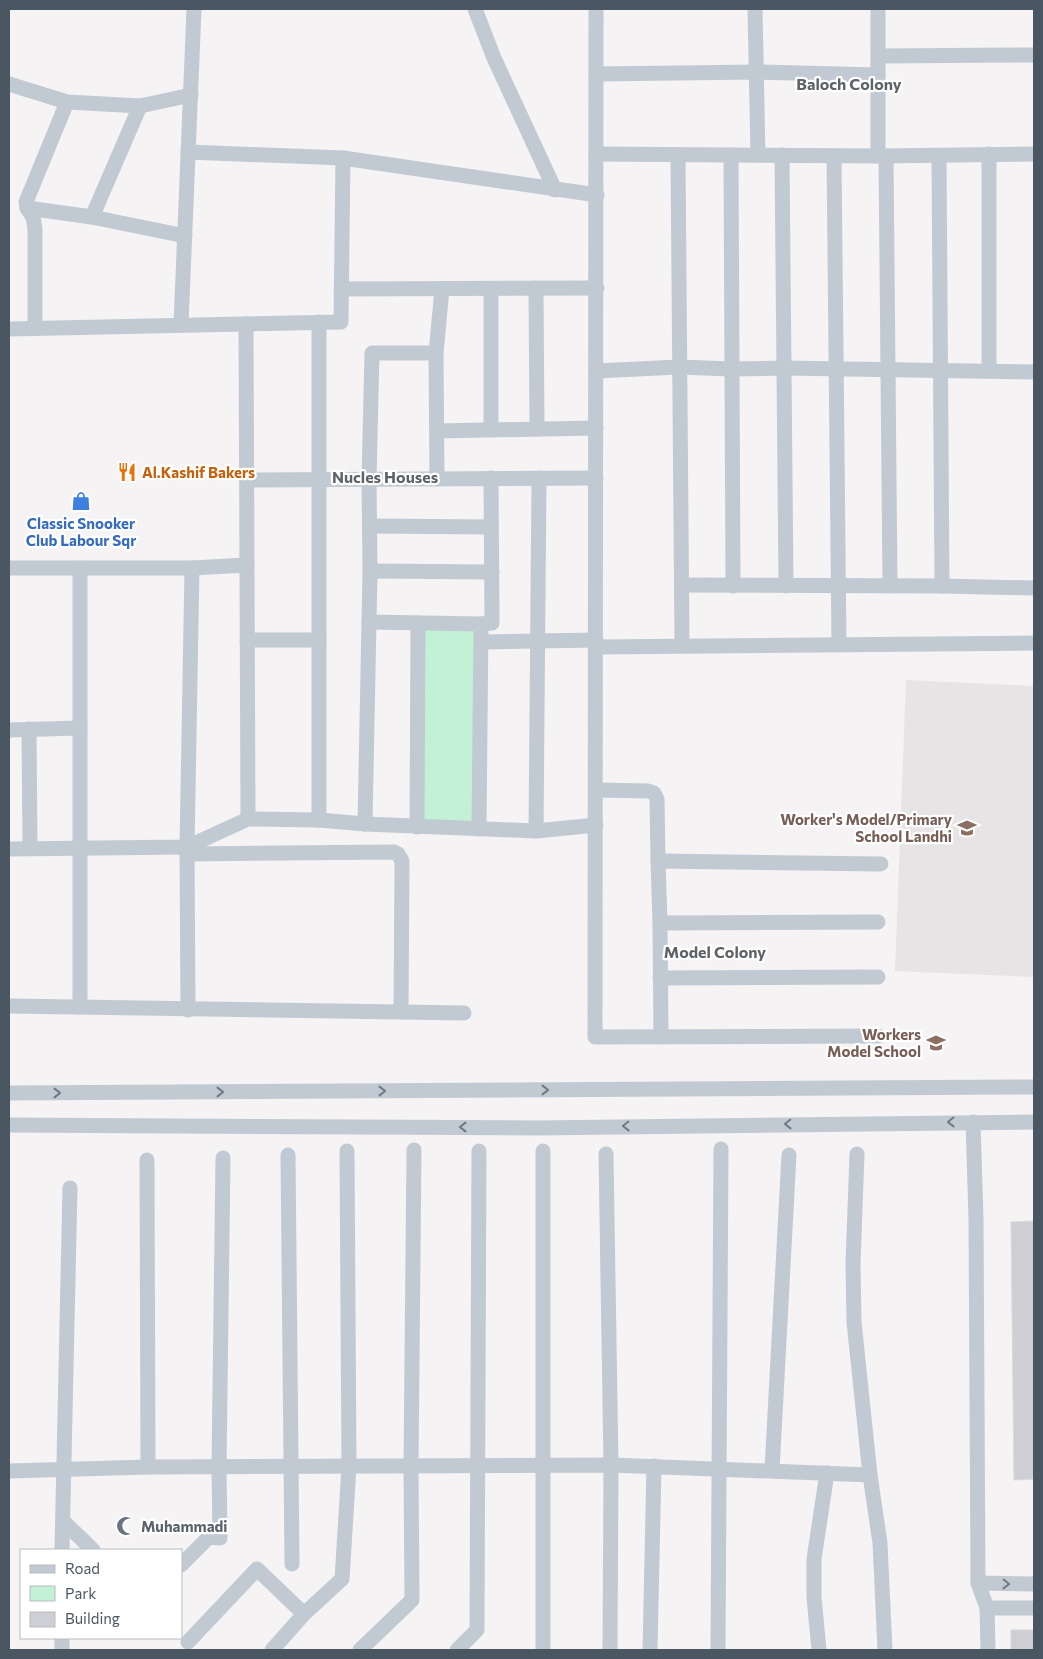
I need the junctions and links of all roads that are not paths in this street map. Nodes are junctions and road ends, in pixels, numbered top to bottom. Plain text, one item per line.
1 (194, 9) edge
2 (474, 9) edge
3 (596, 9) edge
4 (755, 9) edge
5 (878, 9) edge
6 (1034, 55) edge
7 (878, 56) junction
8 (756, 72) junction
9 (596, 74) junction
10 (878, 75) junction
11 (9, 84) edge
12 (191, 95) junction
13 (67, 102) junction
14 (140, 106) junction
15 (188, 152) junction
16 (596, 154) junction
17 (989, 154) junction
18 (1034, 154) edge
19 (678, 155) junction
20 (731, 155) junction
21 (758, 155) junction
22 (782, 155) junction
23 (834, 156) junction
24 (882, 156) junction
25 (939, 156) junction
26 (343, 158) junction
27 (555, 190) junction
28 (597, 195) junction
29 (27, 208) junction
30 (92, 217) junction
31 (185, 236) junction
32 (536, 288) junction
33 (597, 288) junction
34 (341, 289) junction
35 (442, 289) junction
36 (491, 289) junction
37 (319, 322) junction
38 (246, 324) junction
39 (181, 325) junction
40 (35, 328) junction
41 (9, 329) edge
42 (436, 353) junction
43 (679, 367) junction
44 (784, 368) junction
45 (731, 370) junction
46 (836, 370) junction
47 (887, 370) junction
48 (596, 371) junction
49 (989, 371) junction
50 (940, 372) junction
51 (1034, 372) edge
52 (596, 428) junction
53 (537, 429) junction
54 (437, 430) junction
55 (491, 430) junction
56 (491, 478) junction
57 (539, 478) junction
58 (596, 478) junction
59 (369, 479) junction
60 (437, 479) junction
61 (247, 480) junction
62 (319, 480) junction
63 (370, 526) junction
64 (492, 527) junction
65 (247, 565) junction
66 (9, 568) edge
67 (80, 568) junction
68 (192, 568) junction
69 (370, 571) junction
70 (492, 572) junction
71 (682, 585) junction
72 (733, 586) junction
73 (786, 586) junction
74 (890, 586) junction
75 (942, 586) junction
76 (837, 587) junction
77 (1034, 588) edge
78 (369, 622) junction
79 (418, 623) junction
80 (481, 624) junction
81 (247, 640) junction
82 (319, 640) junction
83 (538, 641) junction
84 (482, 642) junction
85 (596, 644) junction
86 (1034, 644) edge
87 (839, 645) junction
88 (682, 646) junction
89 (80, 728) junction
90 (29, 729) junction
91 (9, 730) edge
92 (596, 790) junction
93 (248, 819) junction
94 (319, 820) junction
95 (365, 824) junction
96 (596, 826) junction
97 (417, 827) junction
98 (479, 829) junction
99 (536, 831) junction
100 (30, 848) junction
101 (79, 848) junction
102 (9, 849) edge
103 (187, 850) junction
104 (658, 861) junction
105 (881, 864) dead end
106 (660, 922) junction
107 (878, 922) dead end
108 (878, 977) dead end
109 (660, 978) junction
110 (9, 1006) edge
111 (80, 1007) junction
112 (188, 1010) junction
113 (401, 1012) junction
114 (464, 1013) dead end
115 (879, 1036) dead end
116 (661, 1037) junction
117 (1034, 1087) edge
118 (9, 1093) edge
119 (973, 1122) junction
120 (1034, 1122) edge
121 (9, 1125) edge
122 (721, 1149) dead end
123 (414, 1150) dead end
124 (347, 1151) dead end
125 (479, 1151) dead end
126 (543, 1151) dead end
127 (606, 1154) dead end
128 (857, 1154) dead end
129 (288, 1155) dead end
130 (789, 1155) dead end
131 (223, 1158) dead end
132 (147, 1160) dead end
133 (70, 1188) dead end
134 (611, 1465) junction
135 (349, 1466) junction
136 (410, 1466) junction
137 (478, 1466) junction
138 (543, 1466) junction
139 (654, 1466) junction
140 (148, 1467) junction
141 (219, 1467) junction
142 (290, 1467) junction
143 (718, 1468) junction
144 (63, 1470) junction
145 (772, 1470) junction
146 (9, 1471) edge
147 (828, 1473) junction
148 (870, 1475) junction
149 (63, 1521) junction
150 (62, 1549) edge
151 (92, 1549) edge
152 (182, 1563) edge
153 (292, 1564) dead end
154 (978, 1583) junction
155 (1034, 1584) edge
156 (987, 1608) junction
157 (1034, 1608) edge
158 (304, 1614) junction
159 (188, 1643) edge
160 (272, 1650) edge
161 (360, 1650) edge
162 (457, 1650) edge
163 (543, 1650) edge
164 (610, 1650) edge
165 (650, 1650) edge
166 (718, 1650) edge
167 (819, 1650) edge
168 (884, 1650) edge
169 (988, 1650) edge

1 - 12 street
2 - 27 street
3 - 9 street
4 - 8 street
5 - 7 street
6 - 7 street
7 - 10 street
8 - 9 street
8 - 10 street
8 - 21 street
9 - 16 street
10 - 24 street
11 - 13 street
12 - 14 street
12 - 15 street
13 - 14 street
13 - 29 street
14 - 30 street
15 - 26 street
15 - 31 street
16 - 19 street
16 - 28 street
17 - 18 street
17 - 25 street
17 - 49 street
19 - 20 street
19 - 43 street
20 - 21 street
20 - 45 street
21 - 22 street
22 - 23 street
22 - 44 street
23 - 24 street
23 - 46 street
24 - 25 street
24 - 47 street
25 - 50 street
26 - 27 street
26 - 34 street
27 - 28 street
28 - 33 street
29 - 30 street
29 - 40 street
30 - 31 street
31 - 39 street
32 - 33 street
32 - 36 street
32 - 53 street
33 - 48 street
34 - 35 street
34 - 37 street
35 - 36 street
35 - 42 street
36 - 55 street
37 - 38 street
37 - 62 street
38 - 39 street
38 - 61 street
39 - 40 street
40 - 41 street
42 - 54 street
42 - 59 street
43 - 45 street
43 - 48 street
43 - 71 street
44 - 45 street
44 - 46 street
44 - 73 street
45 - 72 street
46 - 47 street
46 - 76 street
47 - 50 street
47 - 74 street
48 - 52 street
49 - 50 street
49 - 51 street
50 - 75 street
52 - 53 street
52 - 58 street
53 - 55 street
54 - 55 street
54 - 60 street
56 - 57 street
56 - 60 street
56 - 64 street
57 - 58 street
57 - 83 street
58 - 85 street
59 - 60 street
59 - 62 street
59 - 63 street
61 - 62 street
61 - 65 street
62 - 82 street
63 - 64 street
63 - 69 street
64 - 70 street
65 - 68 street
65 - 81 street
66 - 67 street
67 - 68 street
67 - 89 street
68 - 103 street
69 - 70 street
69 - 78 street
70 - 80 street
71 - 72 street
71 - 88 street
72 - 73 street
73 - 76 street
74 - 75 street
74 - 76 street
75 - 77 street
76 - 87 street
78 - 79 street
78 - 95 street
79 - 80 street
79 - 97 street
80 - 84 street
81 - 82 street
81 - 93 street
82 - 94 street
83 - 84 street
83 - 85 street
83 - 99 street
84 - 98 street
85 - 88 street
85 - 92 street
86 - 87 street
87 - 88 street
89 - 90 street
89 - 101 street
90 - 91 street
90 - 100 street
92 - 96 street
92 - 104 street
93 - 94 street
93 - 103 street
94 - 95 street
95 - 97 street
96 - 99 street
96 - 116 street
97 - 98 street
98 - 99 street
100 - 101 street
100 - 102 street
101 - 103 street
101 - 111 street
103 - 112 street
103 - 113 street
104 - 105 street
104 - 106 street
106 - 107 street
106 - 109 street
108 - 109 street
109 - 116 street
110 - 111 street
111 - 112 street
112 - 113 street
113 - 114 street
115 - 116 street
118 -> 117 street
119 - 120 street
119 -> 121 street
119 - 154 street
122 - 143 street
123 - 136 street
124 - 135 street
125 - 137 street
126 - 138 street
127 - 134 street
128 - 148 street
129 - 142 street
130 - 145 street
131 - 141 street
132 - 140 street
133 - 144 street
134 - 138 street
134 - 139 street
134 - 164 street
135 - 136 street
135 - 142 street
135 - 158 street
136 - 137 street
136 - 161 street
137 - 138 street
137 - 162 street
138 - 163 street
139 - 143 street
139 - 165 street
140 - 141 street
140 - 144 street
141 - 142 street
141 - 152 street
142 - 153 street
143 - 145 street
143 - 166 street
144 - 146 street
144 - 149 street
145 - 147 street
147 - 148 street
147 - 167 street
148 - 168 street
149 - 150 street
149 - 151 street
154 -> 155 street
154 - 156 street
156 - 157 street
156 - 169 street
158 - 159 street
158 - 160 street

